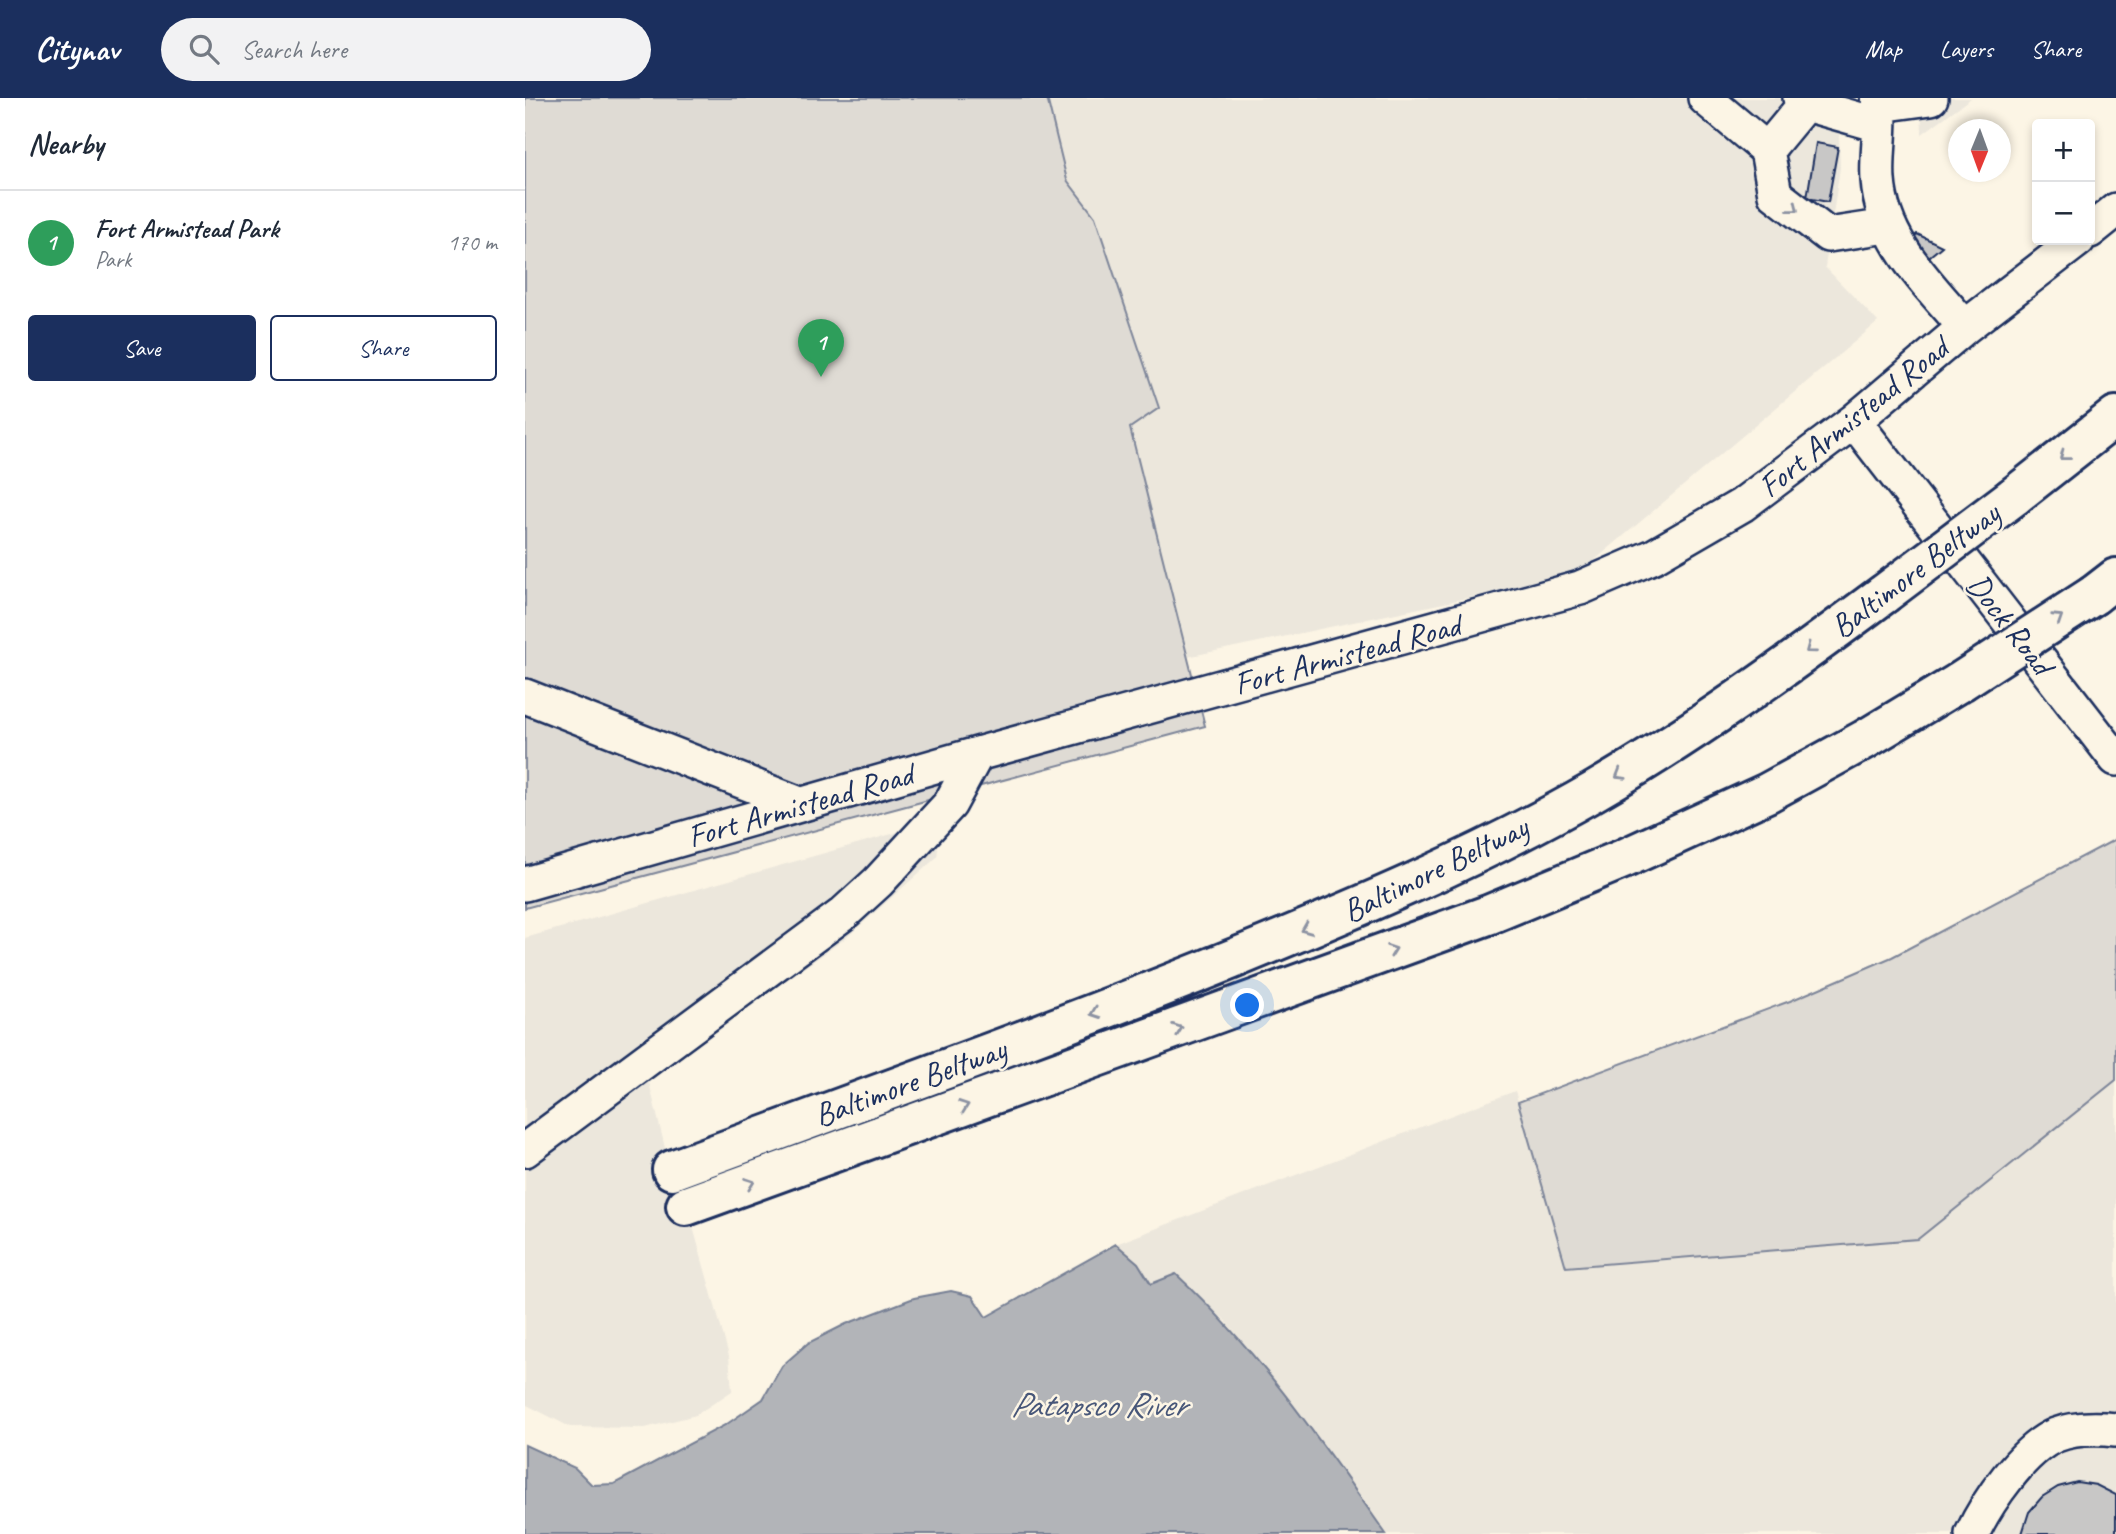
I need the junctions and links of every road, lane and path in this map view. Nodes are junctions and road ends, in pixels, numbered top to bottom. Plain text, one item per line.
1 (1705, 98) edge
2 (1931, 98) edge
3 (1802, 101) edge
4 (1879, 109) edge
5 (1767, 150) junction
6 (2116, 210) edge
7 (1887, 226) junction
8 (2095, 227) edge
9 (2072, 245) edge
10 (1965, 327) junction
11 (2116, 416) edge
12 (1854, 421) junction
13 (2105, 587) edge
14 (525, 696) edge
15 (977, 754) junction
16 (2116, 759) edge
17 (800, 804) junction
18 (525, 884) edge
19 (525, 1150) edge
20 (672, 1170) dead end
21 (686, 1206) dead end
22 (2116, 1430) edge
23 (1972, 1534) edge

1 - 5 street
2 - 4 street
3 - 4 street
3 - 5 street
4 - 7 street
5 -> 7 street
6 - 8 street
7 - 10 street
9 - 10 street, Fort Armistead Road
10 - 12 street, Fort Armistead Road
11 -> 20 highway, Baltimore Beltway, bridge
12 - 15 street, Fort Armistead Road
12 - 16 street, Dock Road
21 -> 13 highway, Baltimore Beltway, bridge
14 - 17 street
15 - 17 street, Fort Armistead Road
15 - 19 street
17 - 18 street, Fort Armistead Road
22 - 23 street

